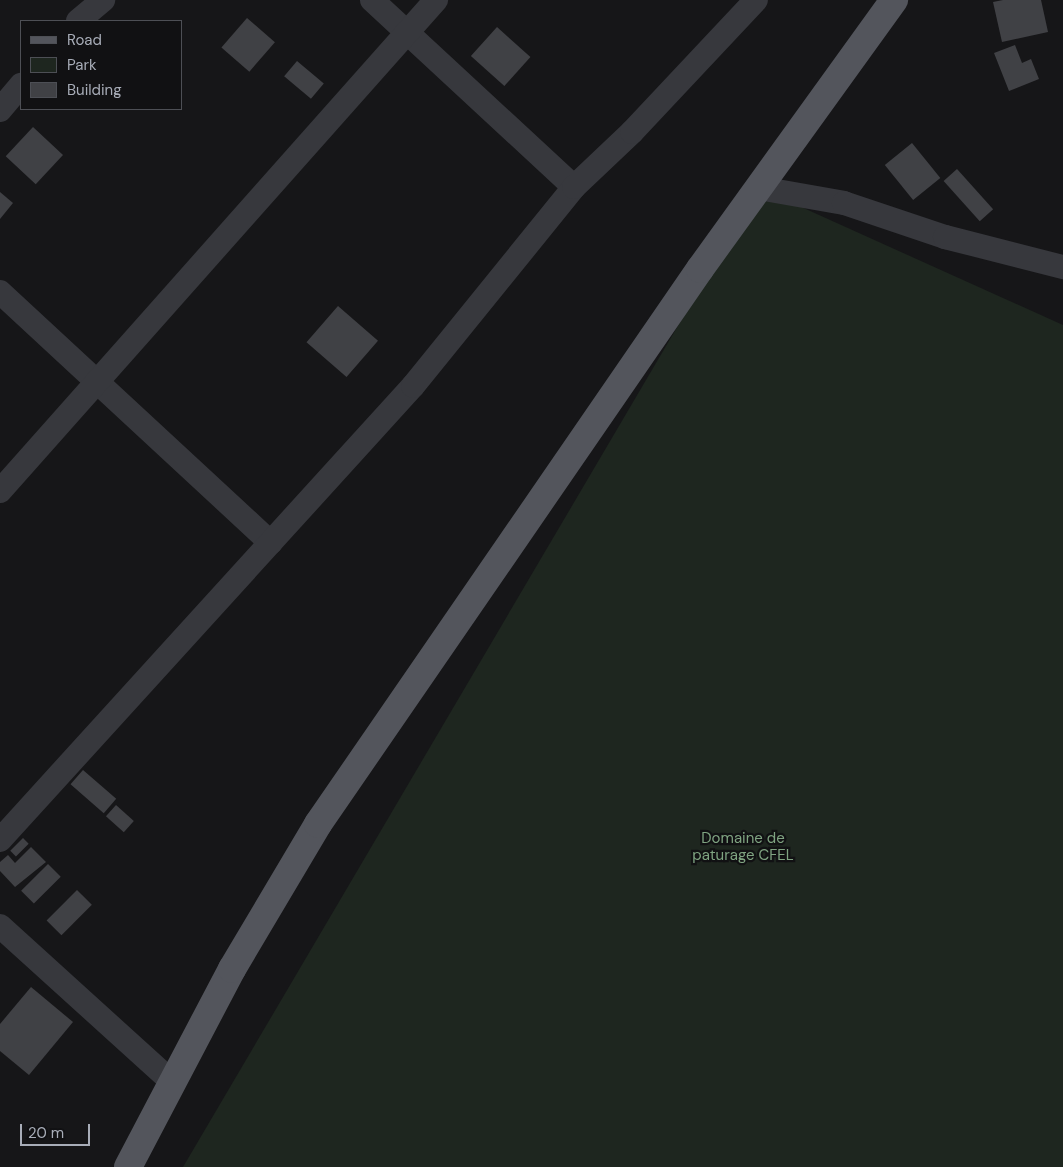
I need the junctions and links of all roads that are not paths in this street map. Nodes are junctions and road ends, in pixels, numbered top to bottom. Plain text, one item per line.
1 (103, 0) edge
2 (372, 0) edge
3 (436, 0) edge
4 (756, 0) edge
5 (894, 0) edge
6 (79, 20) edge
7 (406, 33) junction
8 (20, 86) edge
9 (0, 110) edge
10 (574, 187) junction
11 (758, 188) junction
12 (1063, 267) edge
13 (0, 292) edge
14 (96, 383) junction
15 (0, 491) edge
16 (271, 543) junction
17 (0, 840) edge
18 (0, 926) edge
19 (172, 1083) junction
20 (128, 1167) edge

1 - 6 street
2 - 7 street
3 - 7 street
4 - 10 street
5 - 11 main road
7 - 10 street
7 - 14 street
8 - 9 street
10 - 16 street
11 - 12 street
11 - 19 main road
13 - 14 street
14 - 15 street
14 - 16 street
16 - 17 street
18 - 19 street
19 - 20 main road

